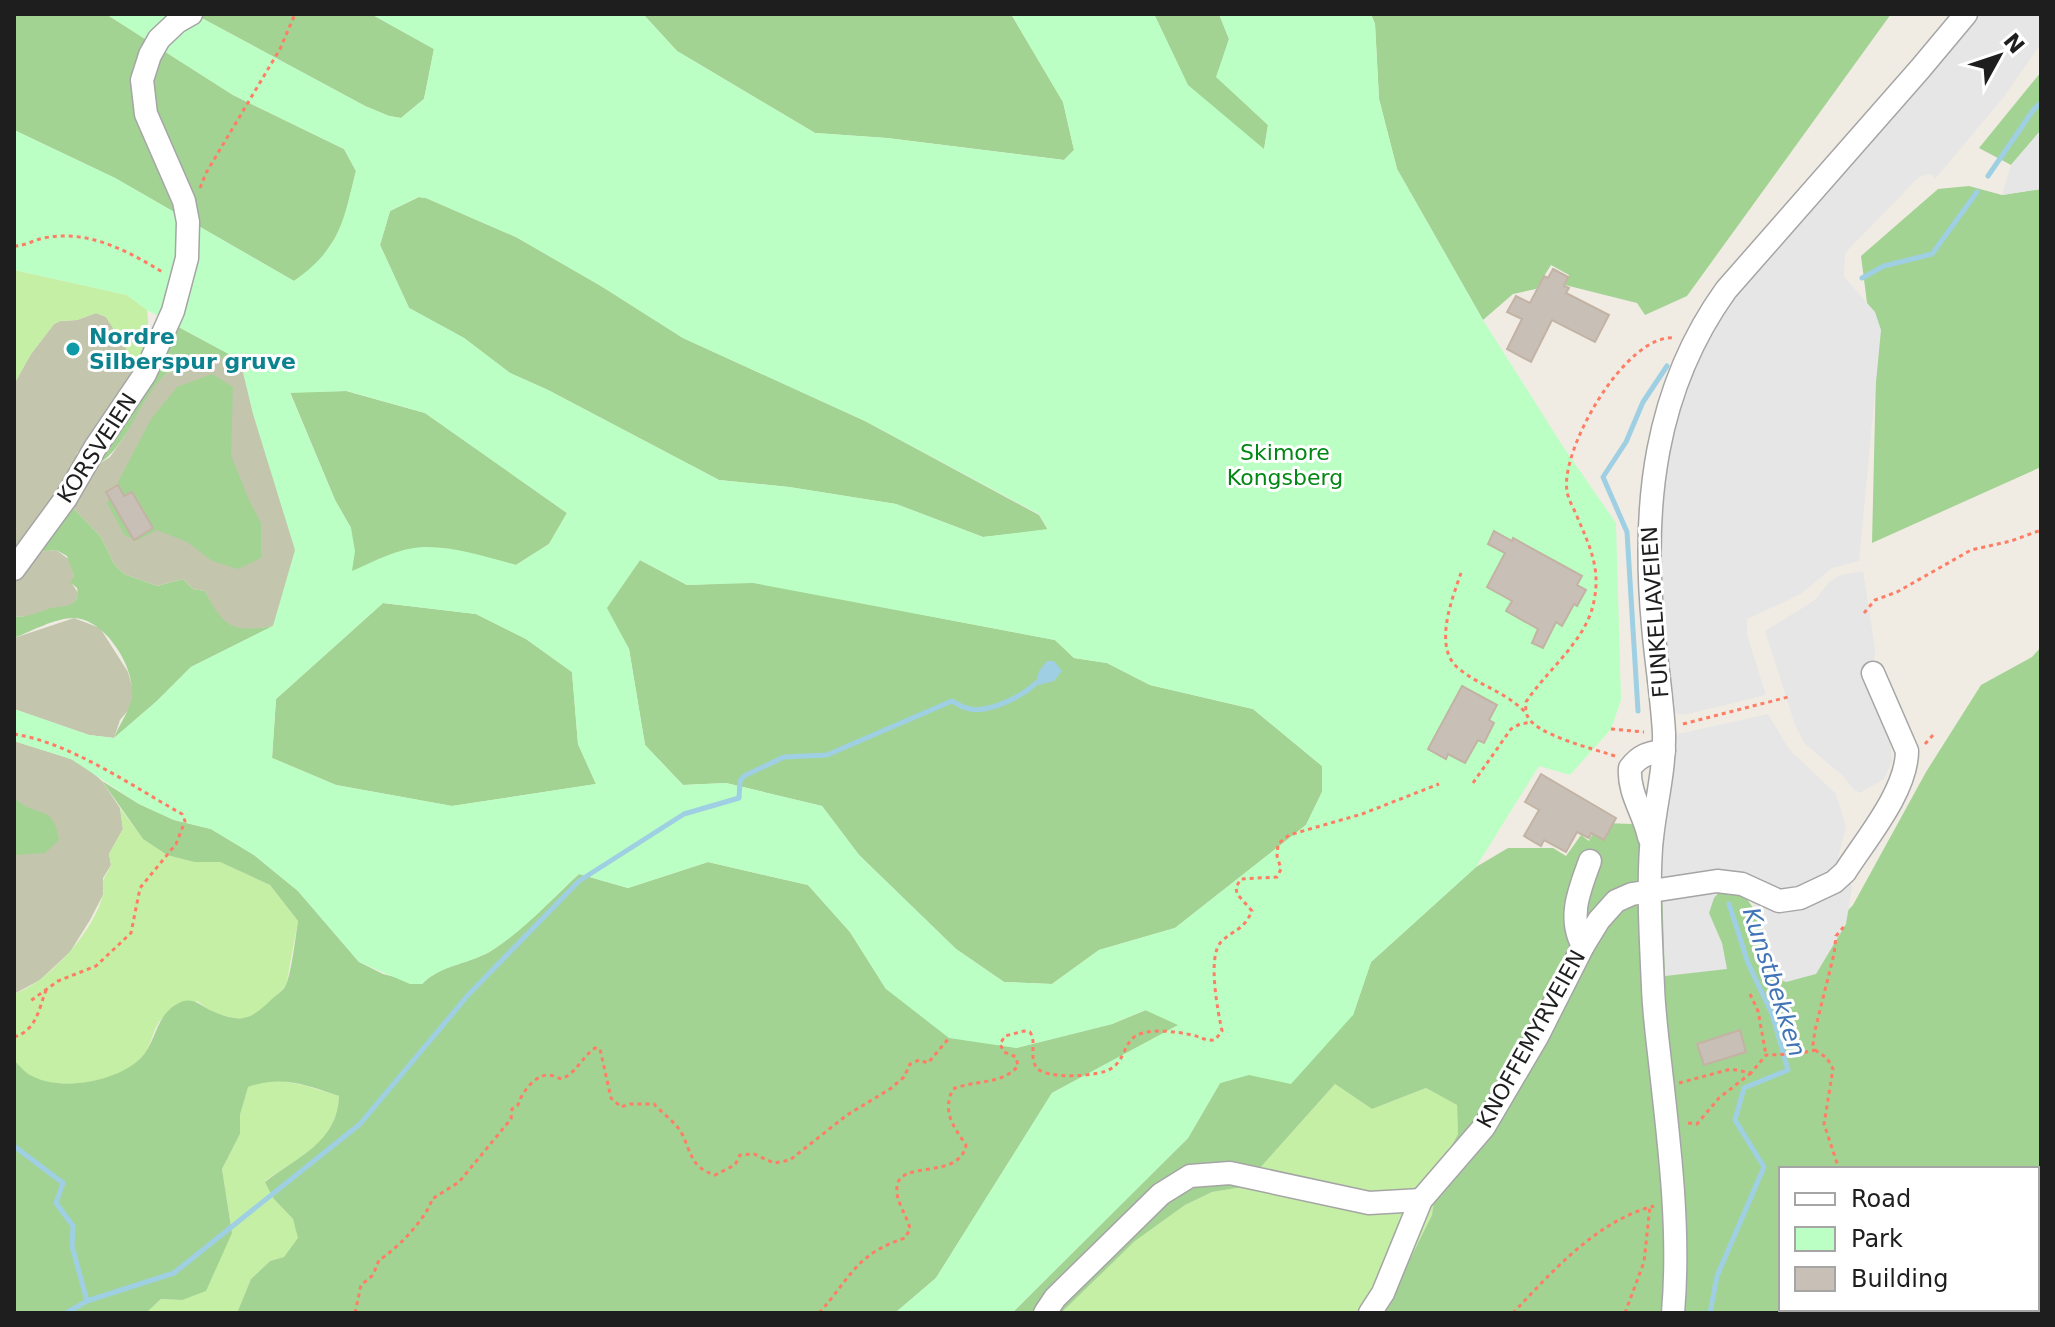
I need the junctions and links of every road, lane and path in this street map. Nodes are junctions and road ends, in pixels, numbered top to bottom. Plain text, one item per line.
1 (191, 14) edge
2 (295, 14) edge
3 (1966, 14) edge
4 (188, 222) junction
5 (14, 246) edge
6 (180, 283) junction
7 (1692, 347) junction
8 (2041, 530) edge
9 (14, 569) edge
10 (1461, 573) dead end
11 (1864, 613) dead end
12 (1873, 673) dead end
13 (1788, 697) dead end
14 (1526, 713) junction
15 (1532, 722) junction
16 (1663, 728) junction
17 (1611, 729) dead end
18 (14, 734) edge
19 (1664, 751) junction
20 (1630, 768) junction
21 (1473, 783) dead end
22 (1439, 784) dead end
23 (1651, 846) junction
24 (1590, 861) dead end
25 (1650, 892) junction
26 (1846, 924) dead end
27 (1583, 946) junction
28 (46, 990) junction
29 (1750, 994) dead end
30 (29, 1002) dead end
31 (14, 1037) edge
32 (949, 1038) dead end
33 (1815, 1050) junction
34 (1766, 1055) junction
35 (1751, 1073) junction
36 (1663, 1082) junction
37 (1667, 1122) junction
38 (1838, 1167) edge
39 (1421, 1200) junction
40 (1674, 1201) junction
41 (1650, 1206) junction
42 (355, 1313) edge
43 (819, 1313) edge
44 (1045, 1313) edge
45 (1370, 1313) edge
46 (1513, 1313) edge
47 (1625, 1313) edge
48 (1673, 1313) edge

1 - 4 street, KORSVEIEN
2 - 4 path
3 - 7 street, FUNKELIAVEIEN
4 - 6 street, KORSVEIEN
5 - 6 path
6 - 9 street, KORSVEIEN
7 - 14 path
7 - 16 street, FUNKELIAVEIEN
8 - 11 path
10 - 14 path
12 - 25 street, KNOFFEMYRVEIEN
13 - 16 path
14 - 15 path
15 - 20 path
15 - 21 path
16 - 17 path
16 - 19 street, FUNKELIAVEIEN
18 - 28 path
19 - 20 street
19 - 23 street, FUNKELIAVEIEN
20 - 23 street
22 - 43 path
23 - 25 street, FUNKELIAVEIEN
24 - 27 street
25 - 27 street, KNOFFEMYRVEIEN
25 - 36 street, FUNKELIAVEIEN
26 - 33 path
27 - 39 street, KNOFFEMYRVEIEN
28 - 30 path
28 - 31 path
29 - 34 path
32 - 42 path
33 - 34 path
33 - 38 path
34 - 35 path
35 - 36 path
35 - 37 path
36 - 37 street, FUNKELIAVEIEN
37 - 40 street, FUNKELIAVEIEN
39 - 44 street
39 - 45 street, KNOFFEMYRVEIEN
40 - 41 path
40 - 48 street, FUNKELIAVEIEN
41 - 46 path
41 - 47 path

